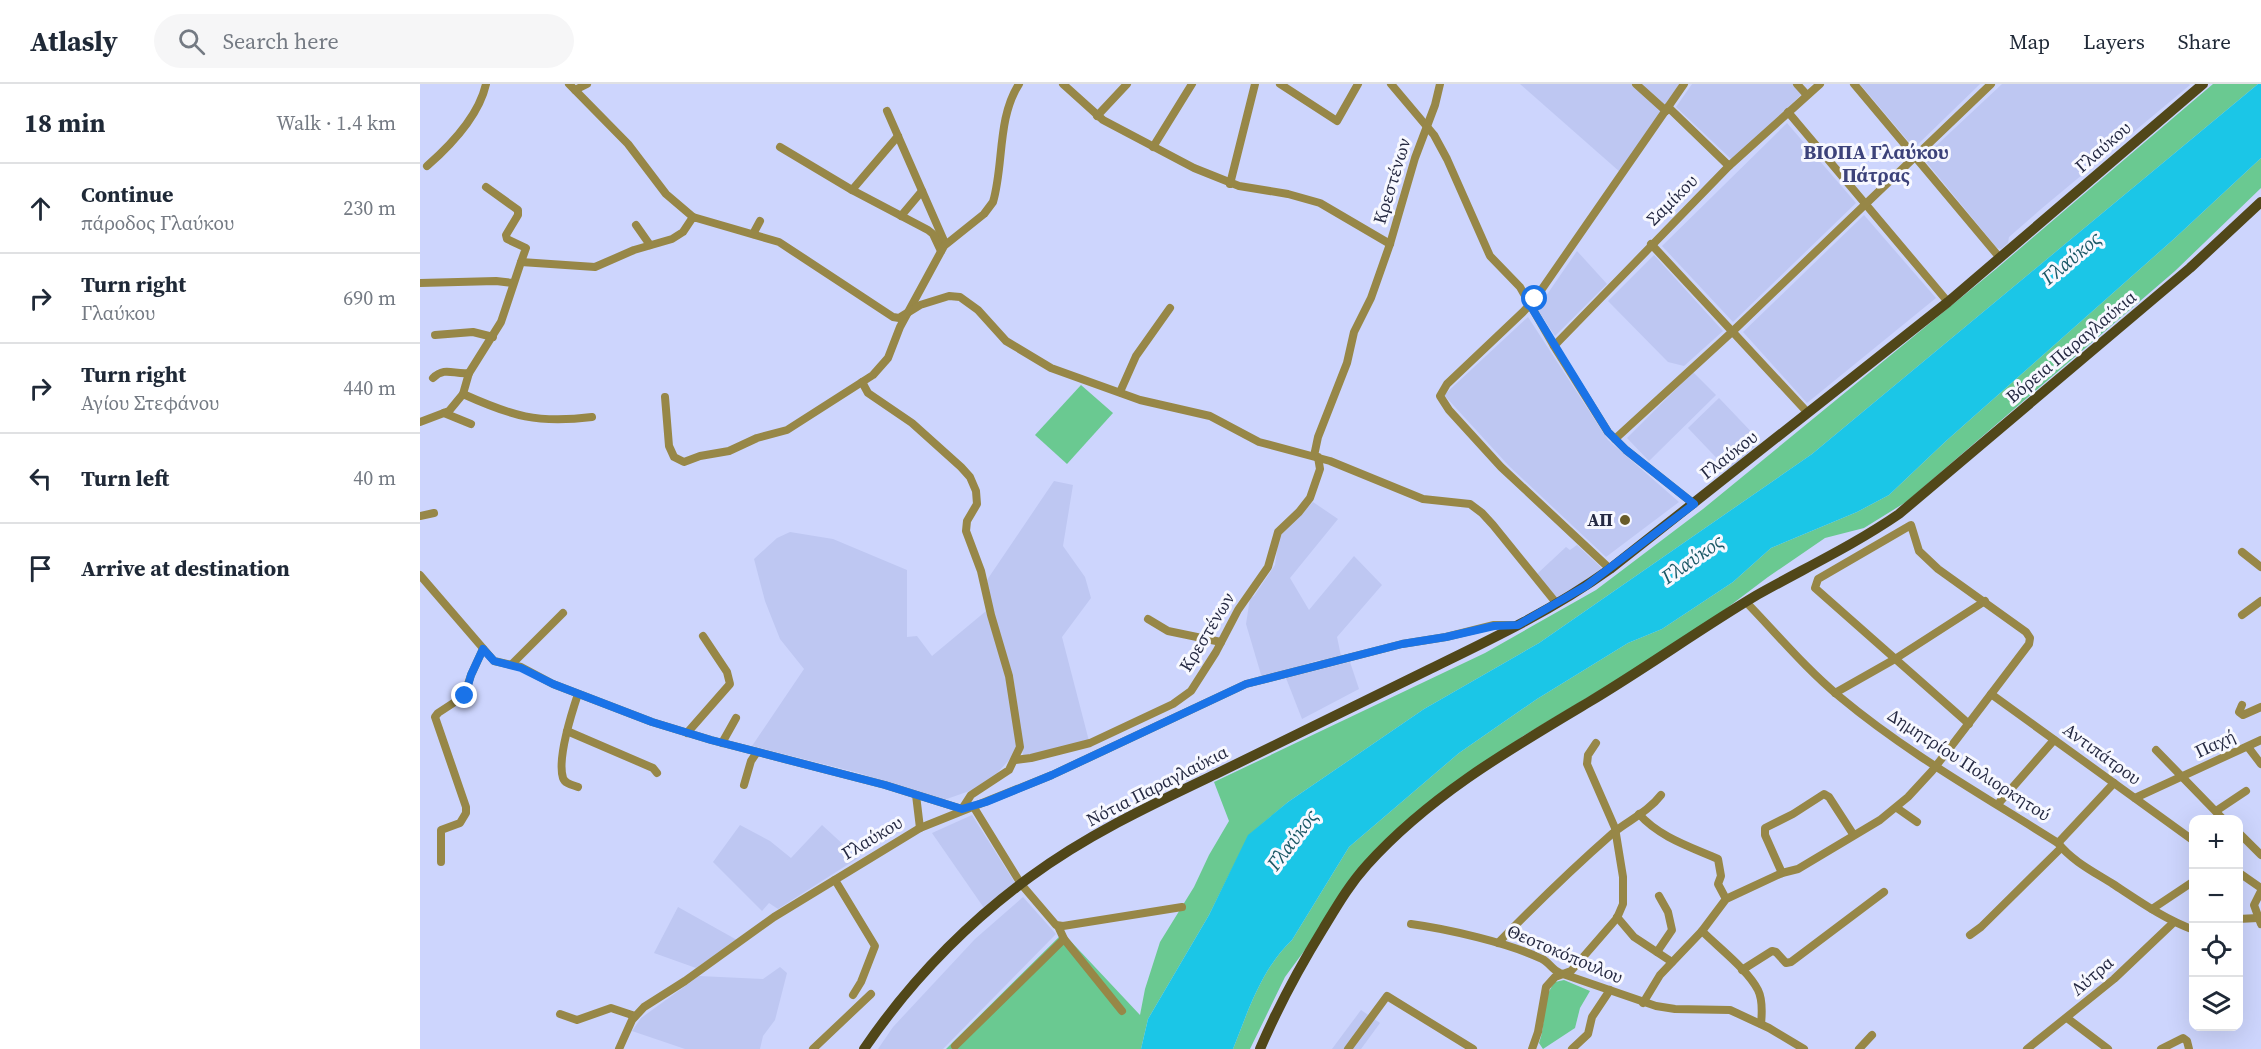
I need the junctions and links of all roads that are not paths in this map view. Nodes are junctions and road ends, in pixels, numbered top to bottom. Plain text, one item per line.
1 (486, 84) edge
2 (587, 84) edge
3 (1019, 84) edge
4 (1064, 84) edge
5 (1127, 84) edge
6 (1192, 84) edge
7 (1255, 84) edge
8 (1280, 84) edge
9 (1358, 84) edge
10 (1391, 84) edge
11 (1440, 84) edge
12 (1636, 84) edge
13 (1684, 84) edge
14 (1797, 84) edge
15 (1820, 84) edge
16 (1854, 84) edge
17 (1991, 84) edge
18 (2200, 85) edge
19 (572, 87) edge
20 (1806, 94) junction
21 (1667, 109) junction
22 (887, 111) dead end
23 (1788, 112) junction
24 (1097, 116) junction
25 (1427, 125) junction
26 (898, 136) junction
27 (780, 147) dead end
28 (1153, 147) junction
29 (1915, 156) junction
30 (427, 166) dead end
31 (1729, 166) junction
32 (1230, 183) junction
33 (486, 187) dead end
34 (852, 190) junction
35 (922, 191) junction
36 (2261, 202) edge
37 (1865, 203) junction
38 (901, 216) junction
39 (693, 217) junction
40 (760, 221) dead end
41 (636, 225) dead end
42 (753, 234) junction
43 (1390, 244) junction
44 (1651, 244) junction
45 (650, 245) junction
46 (943, 247) junction
47 (2000, 258) junction
48 (521, 262) junction
49 (420, 283) edge
50 (513, 283) junction
51 (1948, 302) junction
52 (1530, 305) junction
53 (1170, 308) dead end
54 (908, 312) junction
55 (1733, 331) junction
56 (435, 335) dead end
57 (493, 337) junction
58 (1554, 346) junction
59 (469, 373) junction
60 (433, 378) dead end
61 (862, 382) junction
62 (1120, 392) junction
63 (463, 394) junction
64 (665, 397) dead end
65 (444, 413) junction
66 (1808, 413) junction
67 (592, 417) dead end
68 (420, 422) edge
69 (471, 424) dead end
70 (1615, 439) junction
71 (1316, 457) junction
72 (1694, 504) junction
73 (434, 513) dead end
74 (420, 516) edge
75 (2242, 552) dead end
76 (2261, 567) edge
77 (1610, 569) junction
78 (420, 575) edge
79 (423, 586) edge
80 (1985, 601) junction
81 (2261, 601) edge
82 (1746, 602) junction
83 (1557, 604) junction
84 (563, 613) dead end
85 (2242, 615) dead end
86 (1148, 619) dead end
87 (1518, 625) junction
88 (703, 636) dead end
89 (1221, 642) junction
90 (483, 649) junction
91 (1895, 659) junction
92 (512, 664) junction
93 (1834, 693) junction
94 (578, 694) junction
95 (1991, 694) junction
96 (2241, 705) dead end
97 (2261, 706) edge
98 (736, 718) dead end
99 (1969, 724) junction
100 (567, 731) junction
101 (687, 733) junction
102 (2054, 740) junction
103 (2261, 740) edge
104 (1596, 742) dead end
105 (722, 743) junction
106 (2248, 747) junction
107 (2156, 750) dead end
108 (757, 752) junction
109 (1015, 760) junction
110 (2261, 764) edge
111 (1935, 766) junction
112 (657, 773) dead end
113 (2182, 777) junction
114 (2114, 783) junction
115 (744, 785) dead end
116 (578, 787) dead end
117 (2246, 791) dead end
118 (916, 795) junction
119 (1661, 795) dead end
120 (2135, 798) junction
121 (1998, 804) junction
122 (973, 806) junction
123 (1897, 808) junction
124 (962, 809) junction
125 (2216, 812) junction
126 (1639, 814) junction
127 (2219, 815) edge
128 (1917, 822) dead end
129 (921, 828) junction
130 (1616, 831) junction
131 (1854, 834) junction
132 (2243, 837) edge
133 (2189, 838) edge
134 (2060, 845) junction
135 (2261, 855) edge
136 (441, 862) dead end
137 (1782, 873) junction
138 (2243, 876) edge
139 (835, 880) junction
140 (1021, 884) junction
141 (2189, 884) edge
142 (2261, 889) edge
143 (1884, 892) dead end
144 (1659, 896) dead end
145 (1726, 898) junction
146 (1182, 907) dead end
147 (2152, 909) junction
148 (1617, 917) junction
149 (2243, 919) edge
150 (2259, 921) edge
151 (2174, 922) junction
152 (1411, 924) dead end
153 (1058, 926) junction
154 (2189, 928) edge
155 (1702, 931) junction
156 (1970, 935) dead end
157 (1064, 939) junction
158 (1498, 943) junction
159 (1657, 952) junction
160 (1672, 962) junction
161 (1742, 970) junction
162 (1564, 975) junction
163 (1610, 990) junction
164 (871, 994) dead end
165 (853, 995) dead end
166 (1643, 1003) junction
167 (1122, 1011) dead end
168 (560, 1014) dead end
169 (635, 1016) junction
170 (2067, 1018) junction
171 (1761, 1024) junction
172 (1872, 1035) dead end
173 (955, 1046) dead end
174 (619, 1049) edge
175 (813, 1049) edge
176 (864, 1049) edge
177 (1260, 1049) edge
178 (1348, 1049) edge
179 (1473, 1049) edge
180 (1532, 1049) edge
181 (1572, 1049) edge
182 (1803, 1049) edge
183 (1859, 1049) edge
184 (2027, 1049) edge
185 (2108, 1049) edge
186 (2161, 1049) edge
187 (2189, 1049) edge

1 - 30 street
2 - 19 street
3 - 46 street
4 - 24 street
5 - 24 street
6 - 28 street
7 - 32 street
8 - 9 street
10 - 25 street
11 - 25 street, Κρεστένων
12 - 21 street
13 - 21 street
14 - 20 street
15 - 20 street, Σαμίκου
16 - 29 street
17 - 29 street
18 - 47 main road, Γλαύκου
19 - 39 street
20 - 23 street, Σαμίκου
21 - 31 street
21 - 52 street
22 - 26 street
23 - 31 street, Σαμίκου
23 - 37 street
24 - 28 street
25 - 43 street, Κρεστένων
25 - 52 street
26 - 34 street
26 - 35 street
27 - 34 street
28 - 32 street
29 - 37 street
29 - 47 street
31 - 44 street, Σαμίκου
32 - 43 street
33 - 48 street
34 - 38 street
35 - 38 street
35 - 46 street
36 - 82 main road, Βόρεια Παραγλαύκια
37 - 51 street
37 - 55 street
38 - 46 street
39 - 42 street
39 - 45 street
40 - 42 street
41 - 45 street
42 - 54 street
43 - 71 street, Κρεστένων
44 - 55 street
44 - 58 street, Σαμίκου
45 - 48 street
46 - 54 street
47 - 51 main road, Γλαύκου
48 - 50 street
49 - 50 street
50 - 57 street
51 - 66 main road, Γλαύκου
52 - 58 street
52 - 77 street
53 - 62 street
54 - 61 street
54 - 62 street
55 - 66 street
55 - 70 street
56 - 57 street
57 - 59 street
58 - 70 street
59 - 60 street
59 - 63 street
61 - 64 street
61 - 109 street
62 - 71 street
63 - 65 street
63 - 67 street
65 - 68 street
65 - 69 street
66 - 72 main road, Γλαύκου
70 - 72 street
71 - 83 street
71 - 89 street, Κρεστένων
72 - 77 main road, Γλαύκου
73 - 74 street
75 - 76 street
77 - 83 main road, Γλαύκου
78 - 79 street
79 - 90 street
80 - 91 street
80 - 91 street
80 - 95 street
81 - 85 street
82 - 93 street, Δημητρίου Πολιορκητού
82 - 177 main road, Βόρεια Παραγλαύκια
83 - 87 main road, Γλαύκου
84 - 92 street
86 - 89 street
87 - 122 street, Γλαύκου
87 - 140 main road, Νότια Παραγλαύκια
88 - 101 street
89 - 109 street, Κρεστένων
90 - 92 street
90 - 136 street
91 - 93 street
91 - 99 street
92 - 94 street
93 - 111 street, Δημητρίου Πολιορκητού
94 - 100 street
94 - 101 street
95 - 99 street
95 - 102 street, Αντιπάτρου
96 - 97 street
98 - 105 street
99 - 111 street
100 - 112 street
100 - 116 street
101 - 105 street
102 - 114 street, Αντιπάτρου
102 - 121 street
103 - 106 street, Παχή
104 - 130 street
105 - 108 street
106 - 110 street
106 - 113 street, Παχή
107 - 113 street, Παχή
108 - 115 street
108 - 118 street
109 - 124 street
111 - 121 street, Δημητρίου Πολιορκητού
111 - 123 street
113 - 120 street, Παχή
113 - 125 street, Παχή
114 - 120 street, Αντιπάτρου
114 - 134 street
117 - 125 street
118 - 124 street
118 - 129 street
119 - 126 street
120 - 133 street, Αντιπάτρου
121 - 134 street, Δημητρίου Πολιορκητού
122 - 124 street, Γλαύκου
122 - 140 street
123 - 128 street
123 - 131 street
124 - 129 street, Γλαύκου
125 - 127 street, Παχή
126 - 130 street
126 - 145 street
129 - 139 street, Γλαύκου
130 - 148 street
130 - 158 street
131 - 137 street
131 - 137 street
132 - 135 street
134 - 147 street, Δημητρίου Πολιορκητού
134 - 156 street
137 - 145 street
138 - 142 street
139 - 165 street
139 - 169 street, Γλαύκου
140 - 153 street
140 - 176 main road, Νότια Παραγλαύκια
141 - 147 street
142 - 150 street
143 - 161 street
144 - 159 street
145 - 155 street
146 - 153 street
147 - 151 street, Δημητρίου Πολιορκητού
148 - 159 street
148 - 162 street
149 - 150 street
151 - 154 street, Δημητρίου Πολιορκητού
151 - 170 street, Λύτρα
152 - 158 street, Θεοτοκόπουλου
153 - 157 street
155 - 160 street
155 - 161 street
157 - 167 street
157 - 173 street
158 - 162 street, Θεοτοκόπουλου
159 - 160 street
160 - 166 street
161 - 171 street
162 - 163 street, Θεοτοκόπουλου
162 - 180 street
163 - 166 street, Θεοτοκόπουλου
163 - 181 street
164 - 175 street
166 - 171 street, Θεοτοκόπουλου
168 - 169 street
169 - 174 street, Γλαύκου
170 - 184 street, Λύτρα
170 - 185 street
171 - 182 street, Θεοτοκόπουλου
172 - 183 street
178 - 179 street
186 - 187 street

